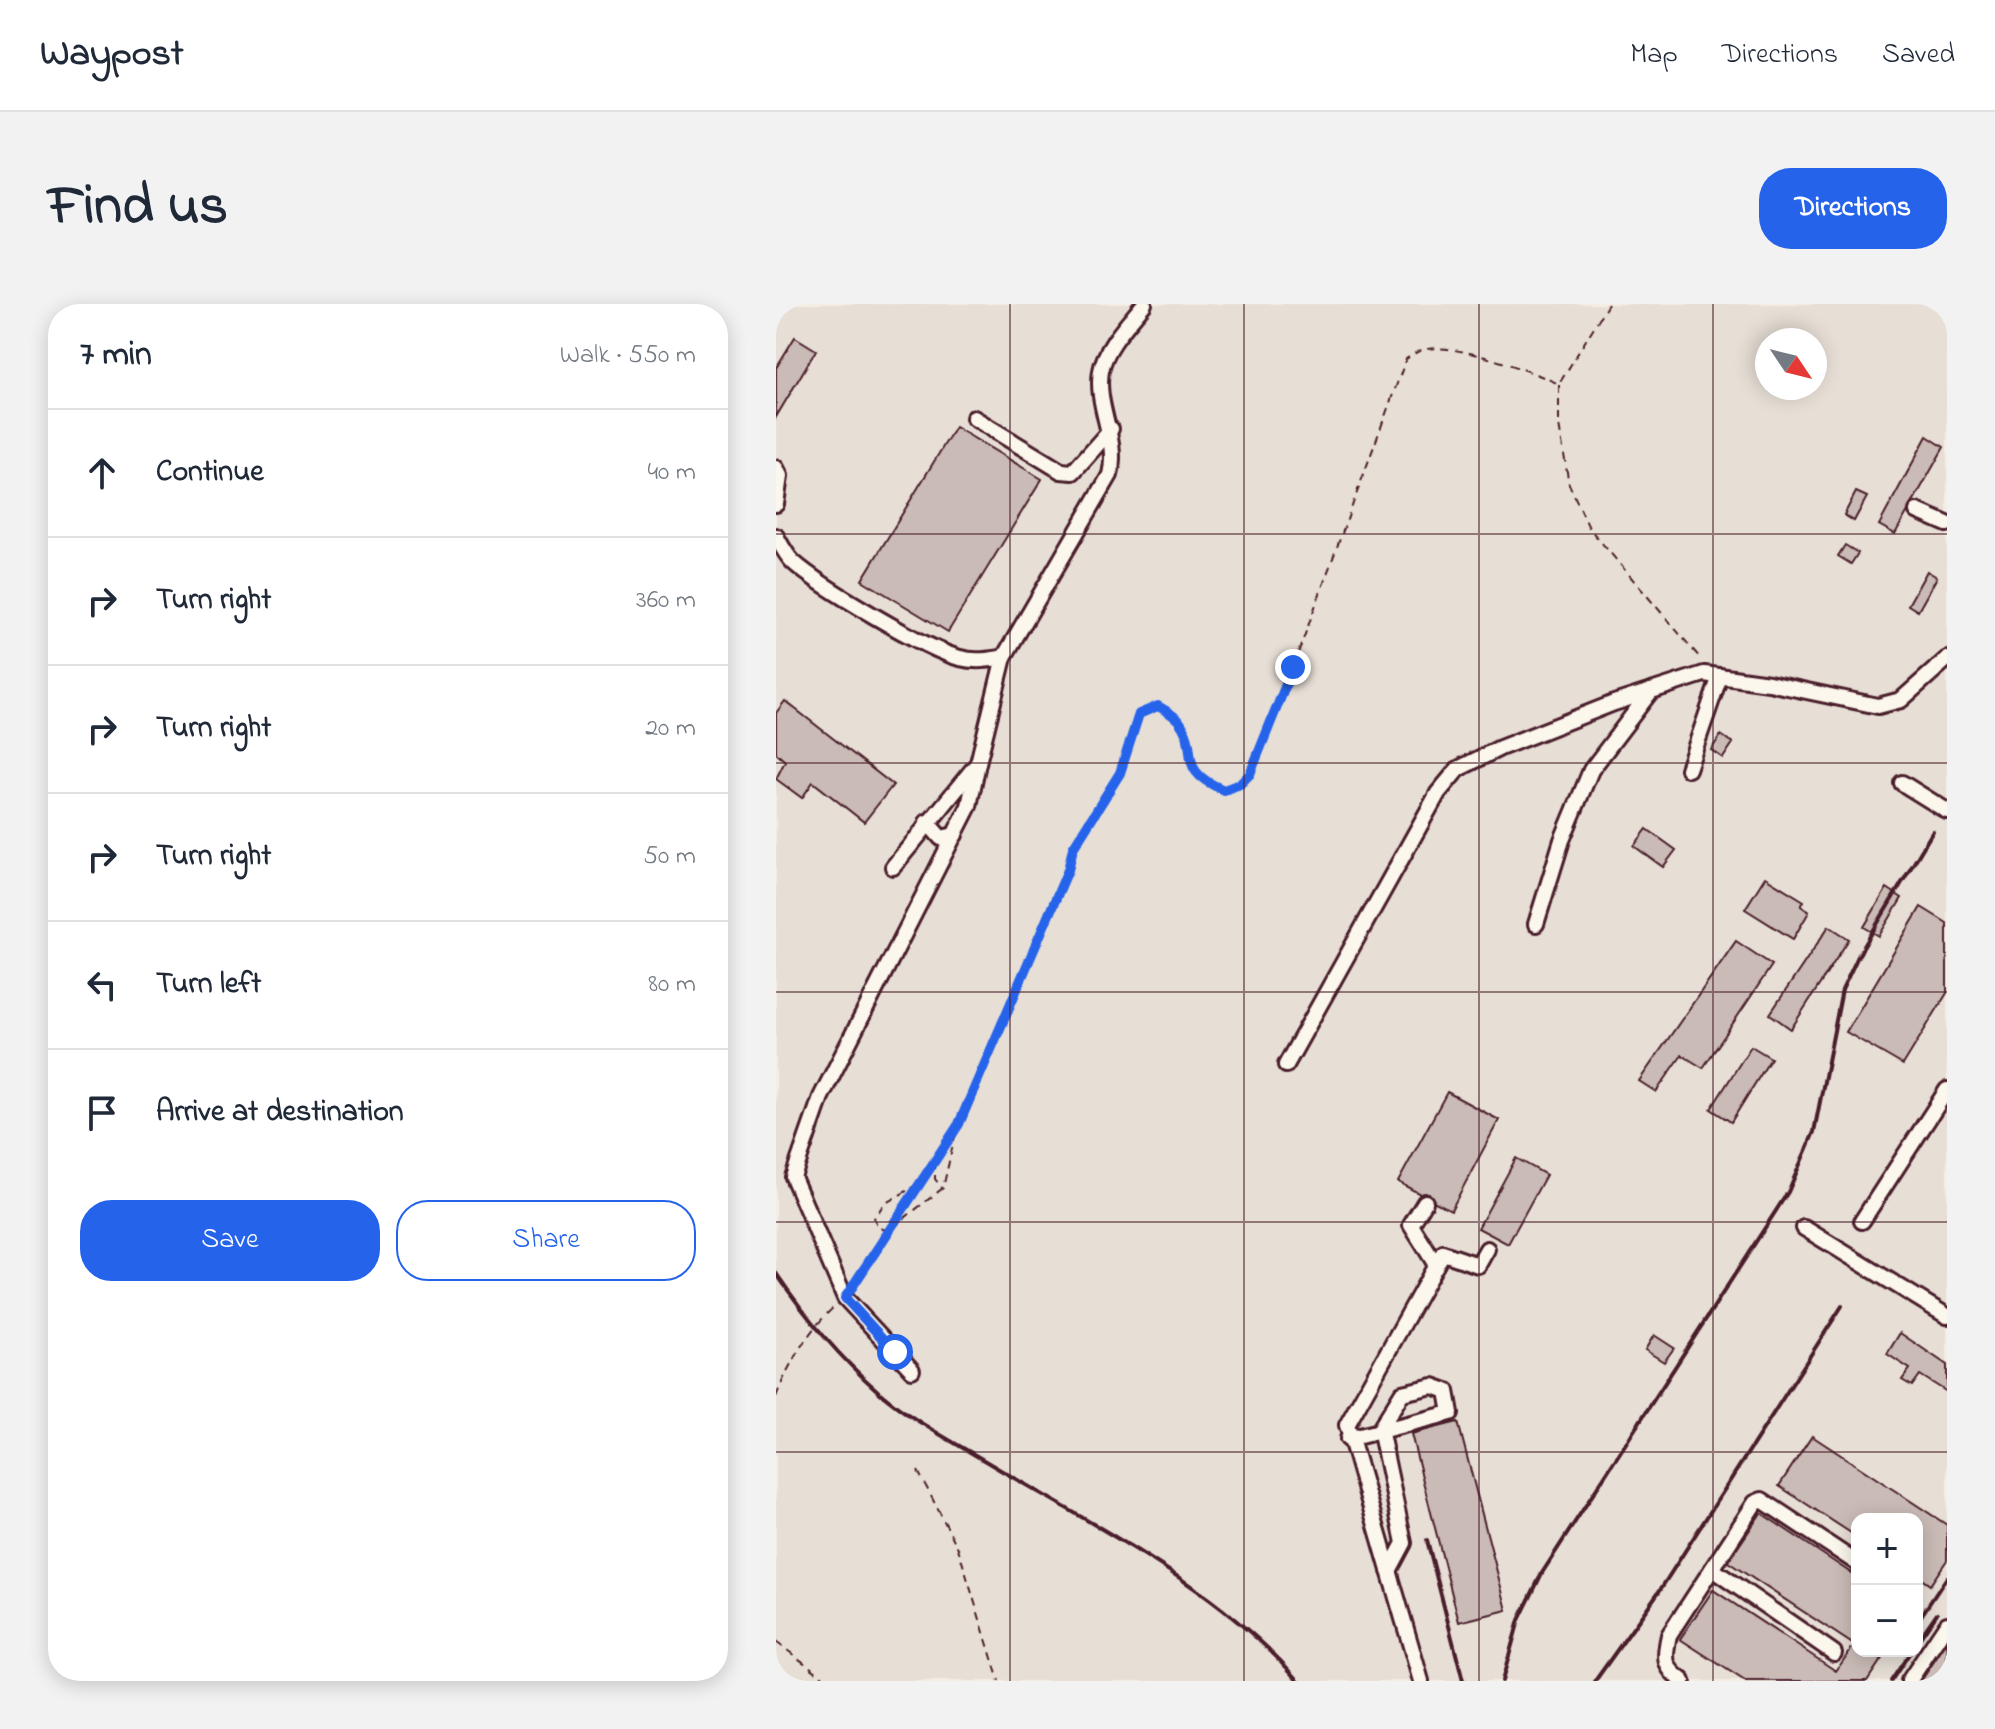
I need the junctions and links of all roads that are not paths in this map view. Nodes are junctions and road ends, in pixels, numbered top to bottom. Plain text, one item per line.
1 (1144, 304) edge
2 (974, 418) dead end
3 (1111, 429) junction
4 (776, 468) edge
5 (776, 504) edge
6 (1917, 511) dead end
7 (1947, 524) edge
8 (776, 536) edge
9 (1004, 657) junction
10 (1947, 659) edge
11 (1716, 676) junction
12 (1651, 691) junction
13 (978, 763) junction
14 (1688, 769) dead end
15 (1902, 783) dead end
16 (1947, 811) edge
17 (927, 822) junction
18 (955, 835) junction
19 (893, 867) dead end
20 (1536, 924) dead end
21 (1286, 1065) dead end
22 (1947, 1090) edge
23 (1425, 1202) dead end
24 (1862, 1221) dead end
25 (1804, 1228) dead end
26 (1487, 1249) dead end
27 (1436, 1265) junction
28 (1947, 1316) edge
29 (912, 1370) dead end
30 (1380, 1429) junction
31 (1348, 1439) junction
32 (1851, 1559) edge
33 (1712, 1569) junction
34 (1389, 1571) junction
35 (1947, 1624) edge
36 (1834, 1653) dead end
37 (1421, 1681) edge
38 (1683, 1681) edge
39 (1909, 1681) edge

1 - 3 street
2 - 3 street
3 - 9 street
4 - 5 street
6 - 7 street
8 - 9 street
9 - 13 street
10 - 11 street
11 - 12 street
11 - 14 street
12 - 20 street
12 - 21 street
13 - 17 street
13 - 18 street
15 - 16 street
17 - 18 street
17 - 19 street
18 - 29 street
22 - 24 street
23 - 27 street
25 - 28 street
26 - 27 street
27 - 31 street
30 - 30 street
30 - 31 street
30 - 34 street
31 - 34 street
32 - 33 street
33 - 36 street
33 - 38 street
34 - 37 street
35 - 39 street

